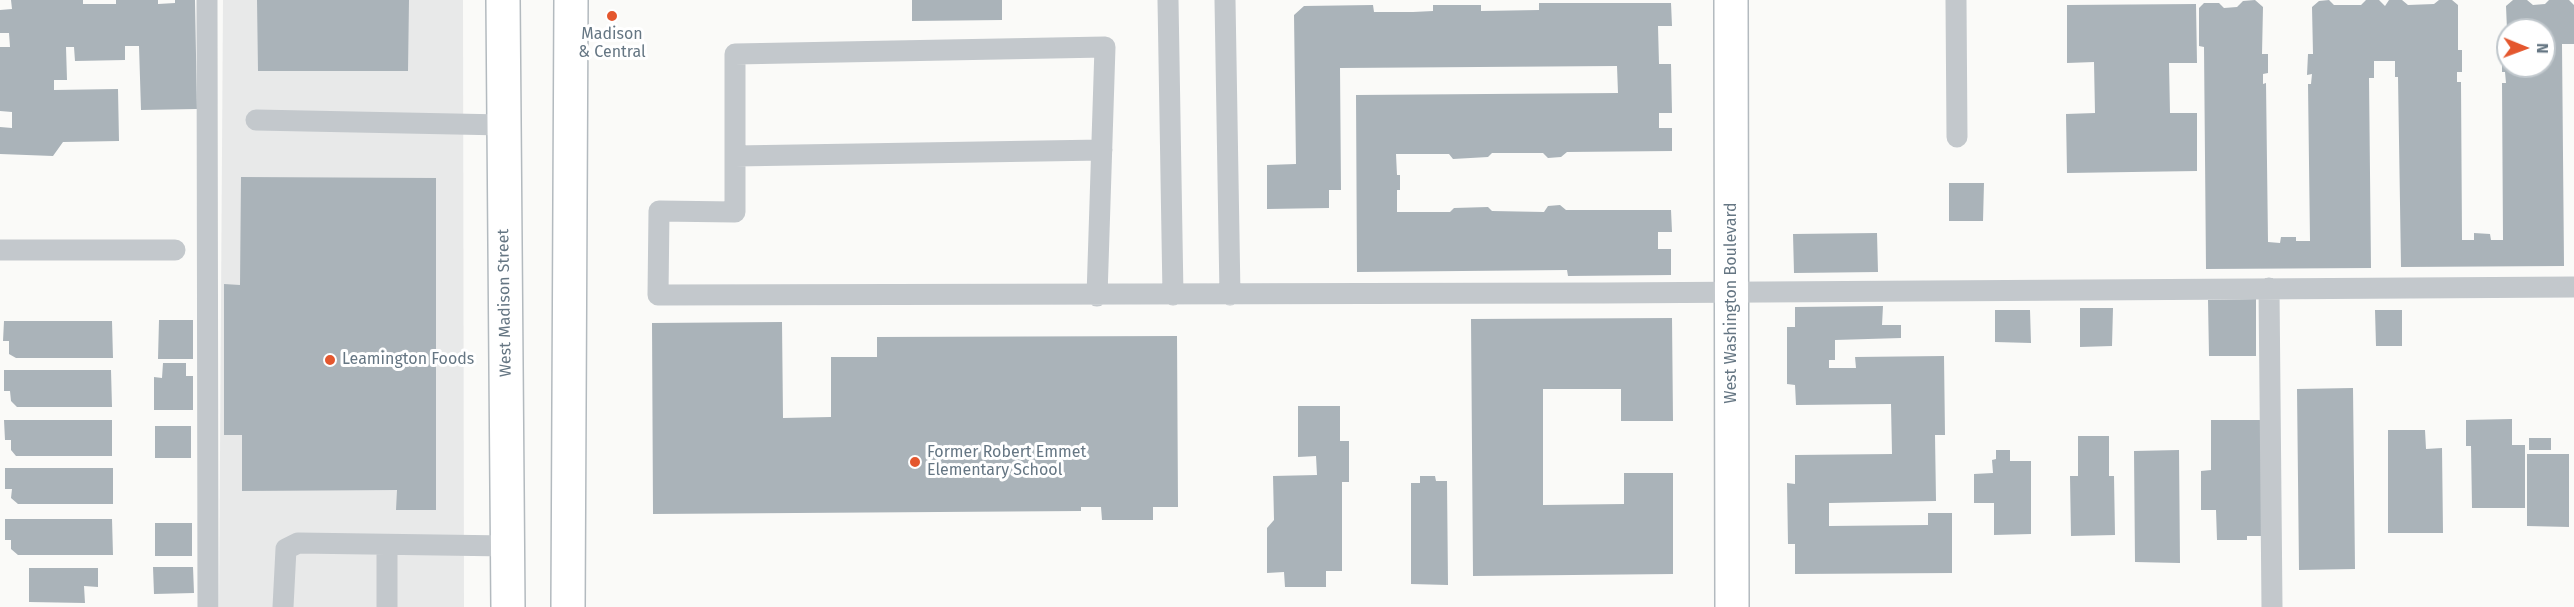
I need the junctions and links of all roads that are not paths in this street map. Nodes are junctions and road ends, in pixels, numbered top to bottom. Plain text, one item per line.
1 (207, 0) edge
2 (503, 0) edge
3 (571, 0) edge
4 (1168, 0) edge
5 (1225, 0) edge
6 (1731, 0) edge
7 (1956, 0) edge
8 (255, 120) dead end
9 (504, 125) junction
10 (1957, 137) dead end
11 (1102, 150) junction
12 (735, 156) junction
13 (0, 250) edge
14 (175, 250) dead end
15 (2574, 287) edge
16 (2269, 288) junction
17 (1732, 290) junction
18 (1173, 295) junction
19 (1097, 296) junction
20 (1230, 296) junction
21 (387, 546) junction
22 (508, 546) junction
23 (208, 607) edge
24 (283, 607) edge
25 (387, 607) edge
26 (508, 607) edge
27 (568, 607) edge
28 (1732, 607) edge
29 (2272, 607) edge

1 - 23 lane
2 - 9 main road, West Madison Street
3 - 27 main road
4 - 18 lane
5 - 20 lane
6 - 17 main road, West Washington Boulevard
7 - 10 lane
8 - 9 lane
9 - 22 main road, West Madison Street
11 - 12 lane
11 - 12 lane
11 - 19 lane
12 - 19 lane
13 - 14 lane
15 - 16 lane
16 - 17 lane
16 - 29 lane
17 - 20 lane
17 - 28 main road, West Washington Boulevard
18 - 19 lane
18 - 20 lane
21 - 22 lane
21 - 24 lane
21 - 25 lane
22 - 26 main road, West Madison Street

